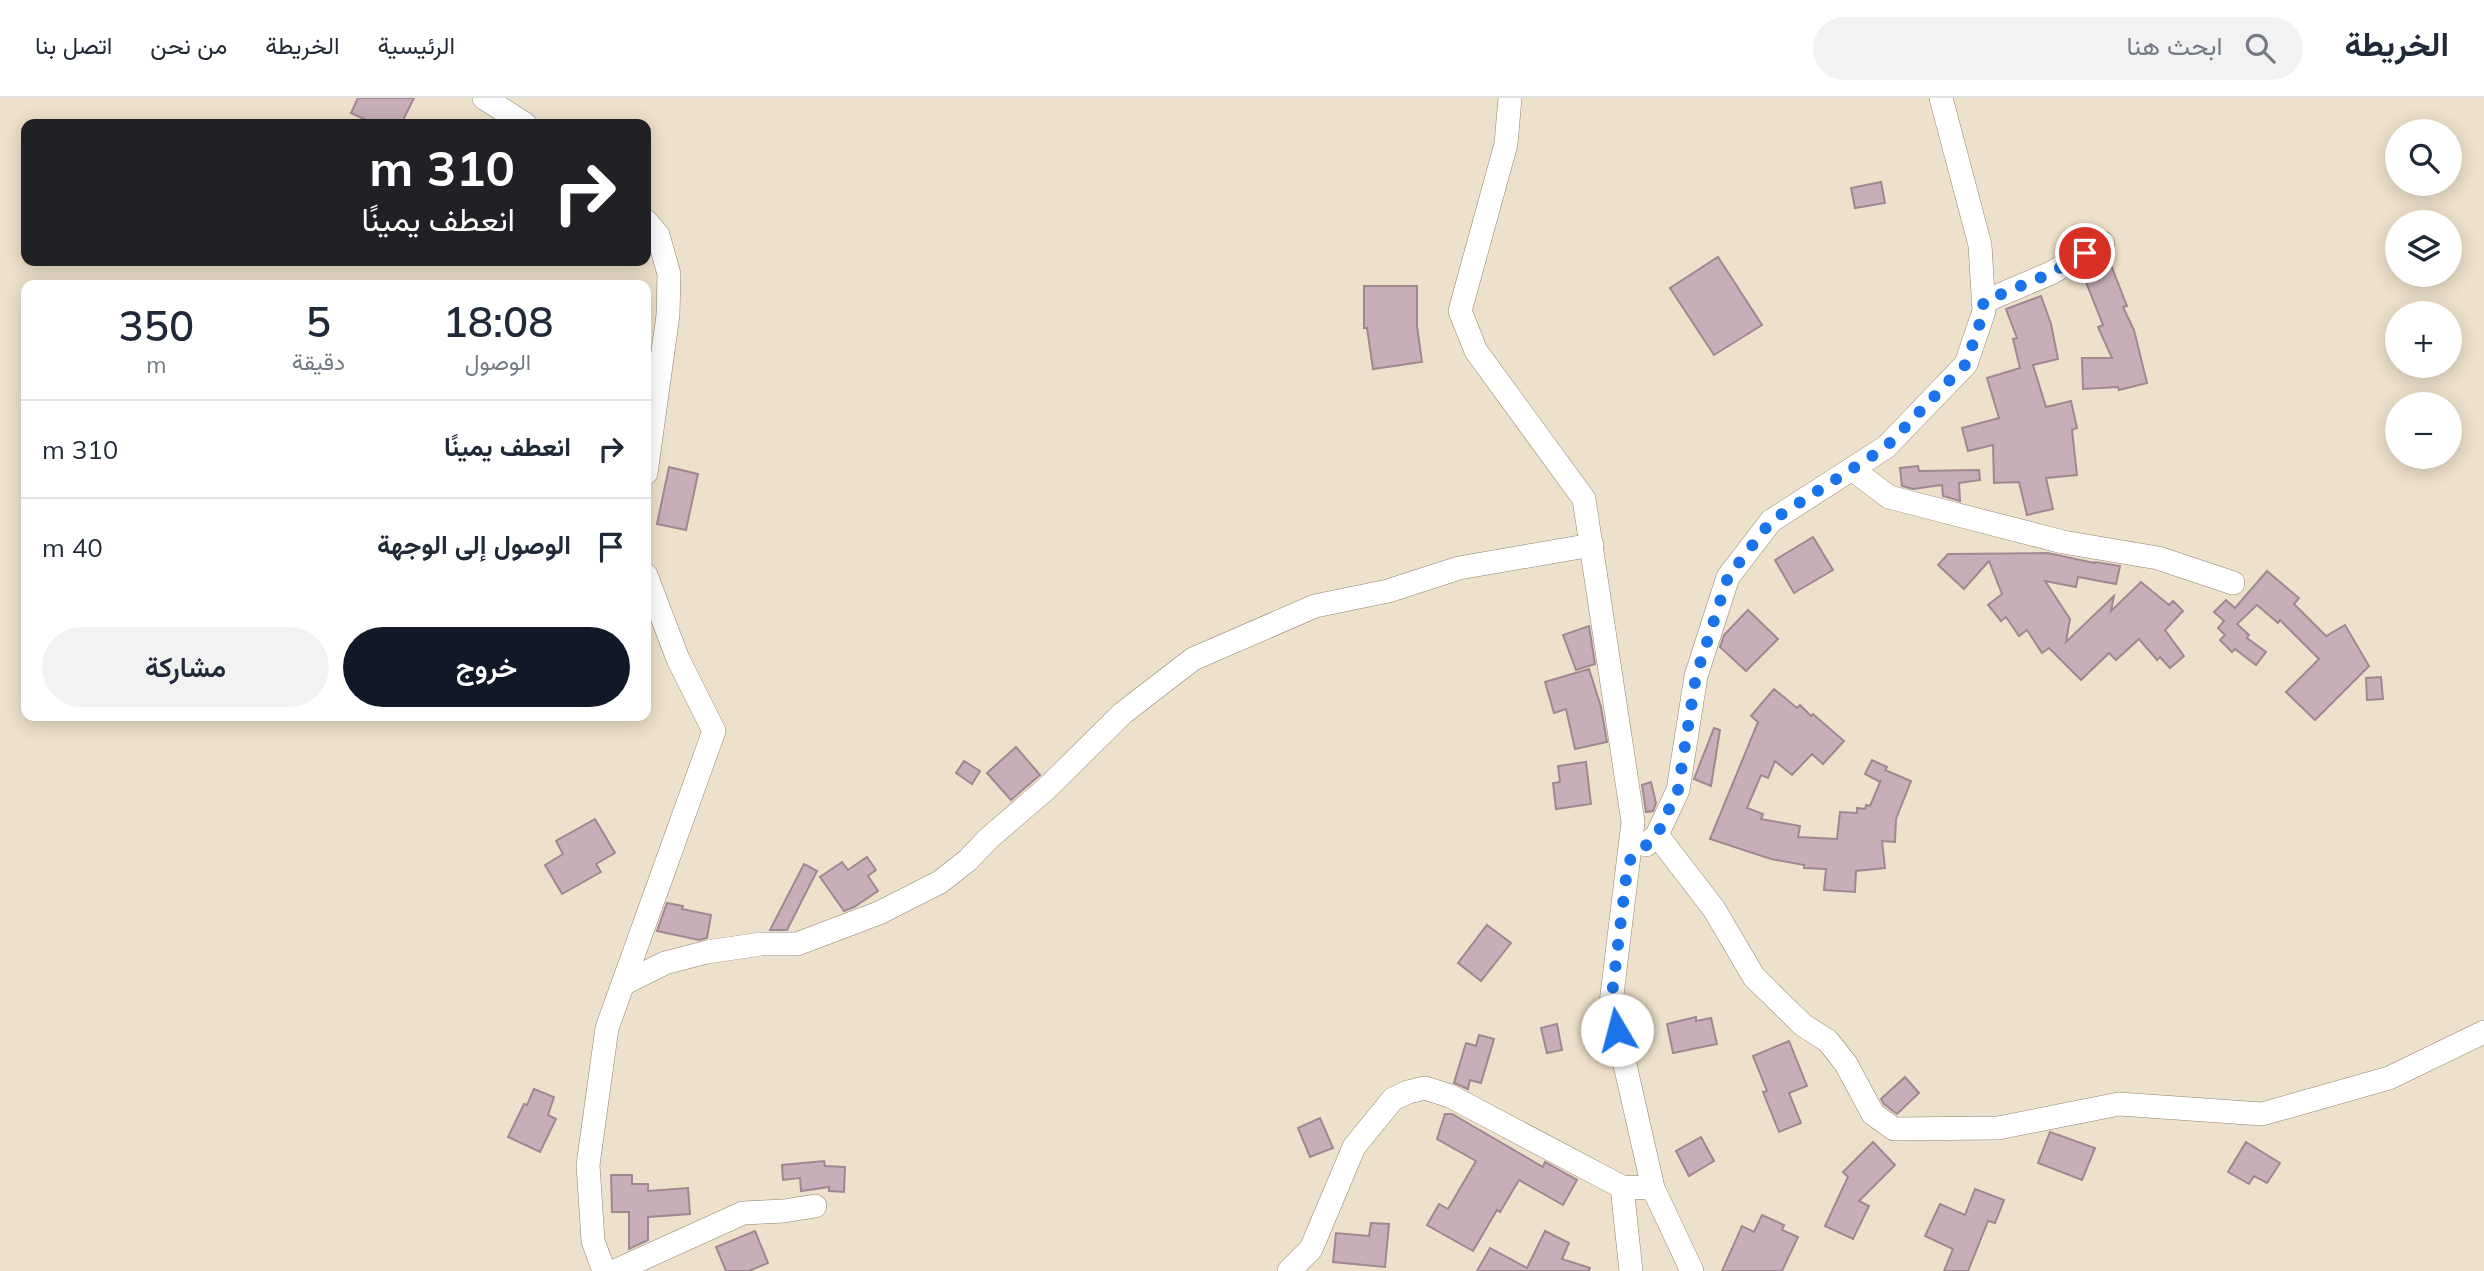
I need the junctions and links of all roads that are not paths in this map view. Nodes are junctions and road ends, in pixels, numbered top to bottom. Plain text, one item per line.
1 (484, 98) edge
2 (1510, 98) edge
3 (1941, 98) edge
4 (517, 119) edge
5 (651, 226) edge
6 (2103, 243) dead end
7 (1983, 302) junction
8 (651, 437) edge
9 (1852, 469) junction
10 (1591, 545) junction
11 (2233, 583) dead end
12 (651, 588) edge
13 (1657, 835) junction
14 (1628, 862) junction
15 (623, 984) junction
16 (2484, 1032) edge
17 (1622, 1186) junction
18 (1653, 1188) junction
19 (815, 1206) dead end
20 (604, 1271) edge
21 (615, 1271) edge
22 (1289, 1271) edge
23 (1631, 1271) edge
24 (1692, 1271) edge

1 - 4 street
2 - 10 street
3 - 7 street
5 - 8 street
6 - 7 street
7 - 9 street
9 - 11 street
9 - 13 street
10 - 14 street
10 - 15 street
12 - 15 street
13 - 14 street
13 - 16 street
14 - 18 street
15 - 20 street
17 - 18 street
17 - 22 street
17 - 23 street
18 - 24 street
19 - 21 street

